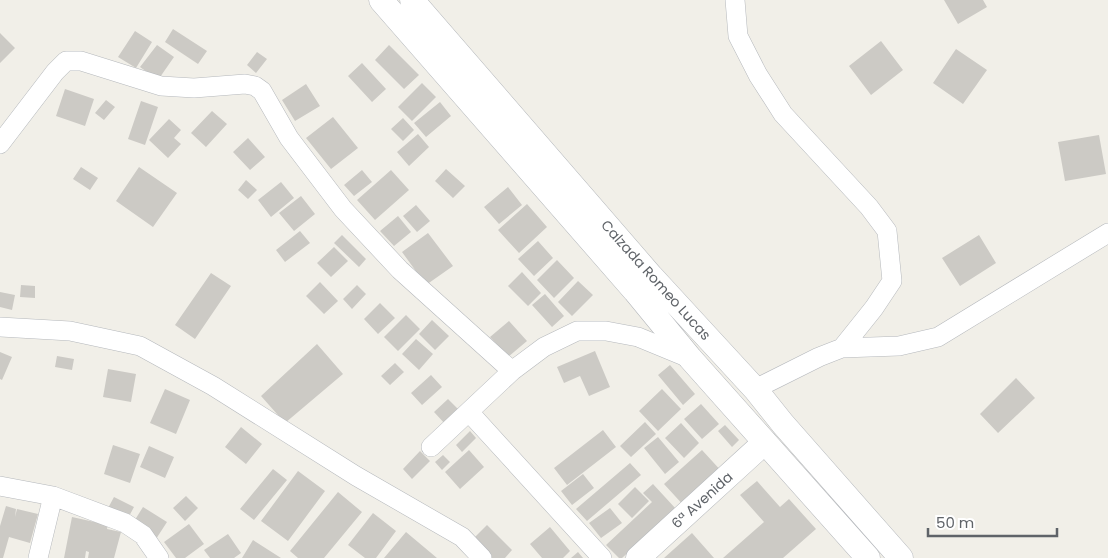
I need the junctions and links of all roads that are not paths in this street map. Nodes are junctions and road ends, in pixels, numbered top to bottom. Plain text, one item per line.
1 (381, 0) edge
2 (412, 0) edge
3 (735, 0) edge
4 (0, 144) edge
5 (1108, 233) edge
6 (0, 327) edge
7 (842, 348) junction
8 (690, 358) junction
9 (512, 371) junction
10 (755, 389) junction
11 (469, 412) junction
12 (765, 442) junction
13 (431, 447) dead end
14 (0, 486) edge
15 (54, 496) junction
16 (38, 558) edge
17 (158, 558) edge
18 (482, 558) edge
19 (602, 558) edge
20 (638, 558) edge
21 (868, 558) edge
22 (901, 558) edge

1 - 8 street, Calzada Romeo Lucas
2 - 10 street, Calzada Romeo Lucas
3 - 7 street
4 - 9 street
5 - 7 street
6 - 18 street
7 - 10 street
8 - 9 street
8 - 12 street, Calzada Romeo Lucas
9 - 11 street
10 - 22 street, Calzada Romeo Lucas
11 - 13 street
11 - 19 street
12 - 20 street, 6ª Avenida
12 - 21 street, Calzada Romeo Lucas
14 - 15 street
15 - 16 street
15 - 17 street

